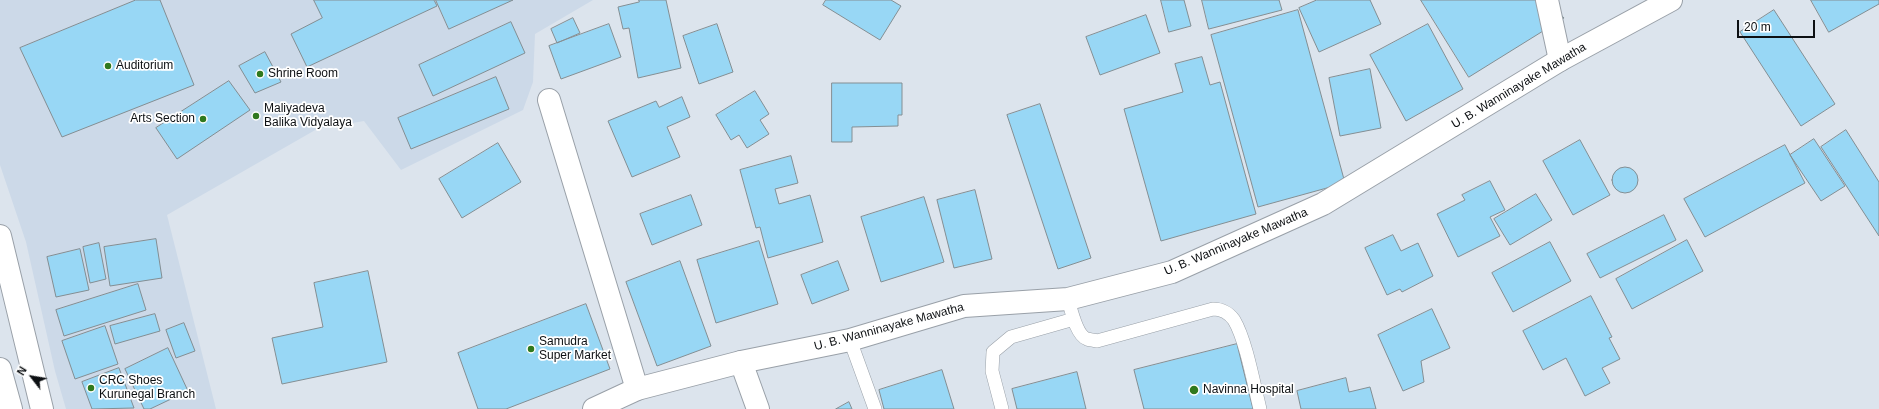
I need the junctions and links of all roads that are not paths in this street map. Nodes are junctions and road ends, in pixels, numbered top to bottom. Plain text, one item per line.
1 (1548, 0) edge
2 (1671, 0) edge
3 (1560, 60) junction
4 (549, 100) dead end
5 (0, 236) edge
6 (1068, 299) junction
7 (1074, 319) junction
8 (850, 340) junction
9 (740, 362) junction
10 (0, 369) edge
11 (637, 389) junction
12 (7, 404) edge
13 (42, 409) edge
14 (594, 409) edge
15 (758, 409) edge
16 (875, 409) edge
17 (1002, 409) edge
18 (1260, 409) edge

1 - 3 main road
2 - 3 main road, U. B. Wanninayake Mawatha
3 - 6 main road, U. B. Wanninayake Mawatha
4 - 11 main road
5 - 13 main road
6 - 7 lane
6 - 8 main road, U. B. Wanninayake Mawatha
7 - 17 lane
7 - 18 lane
8 - 9 main road, U. B. Wanninayake Mawatha
8 - 16 lane
9 - 11 main road, U. B. Wanninayake Mawatha
9 - 15 main road
10 - 12 main road
11 - 14 main road, U. B. Wanninayake Mawatha

